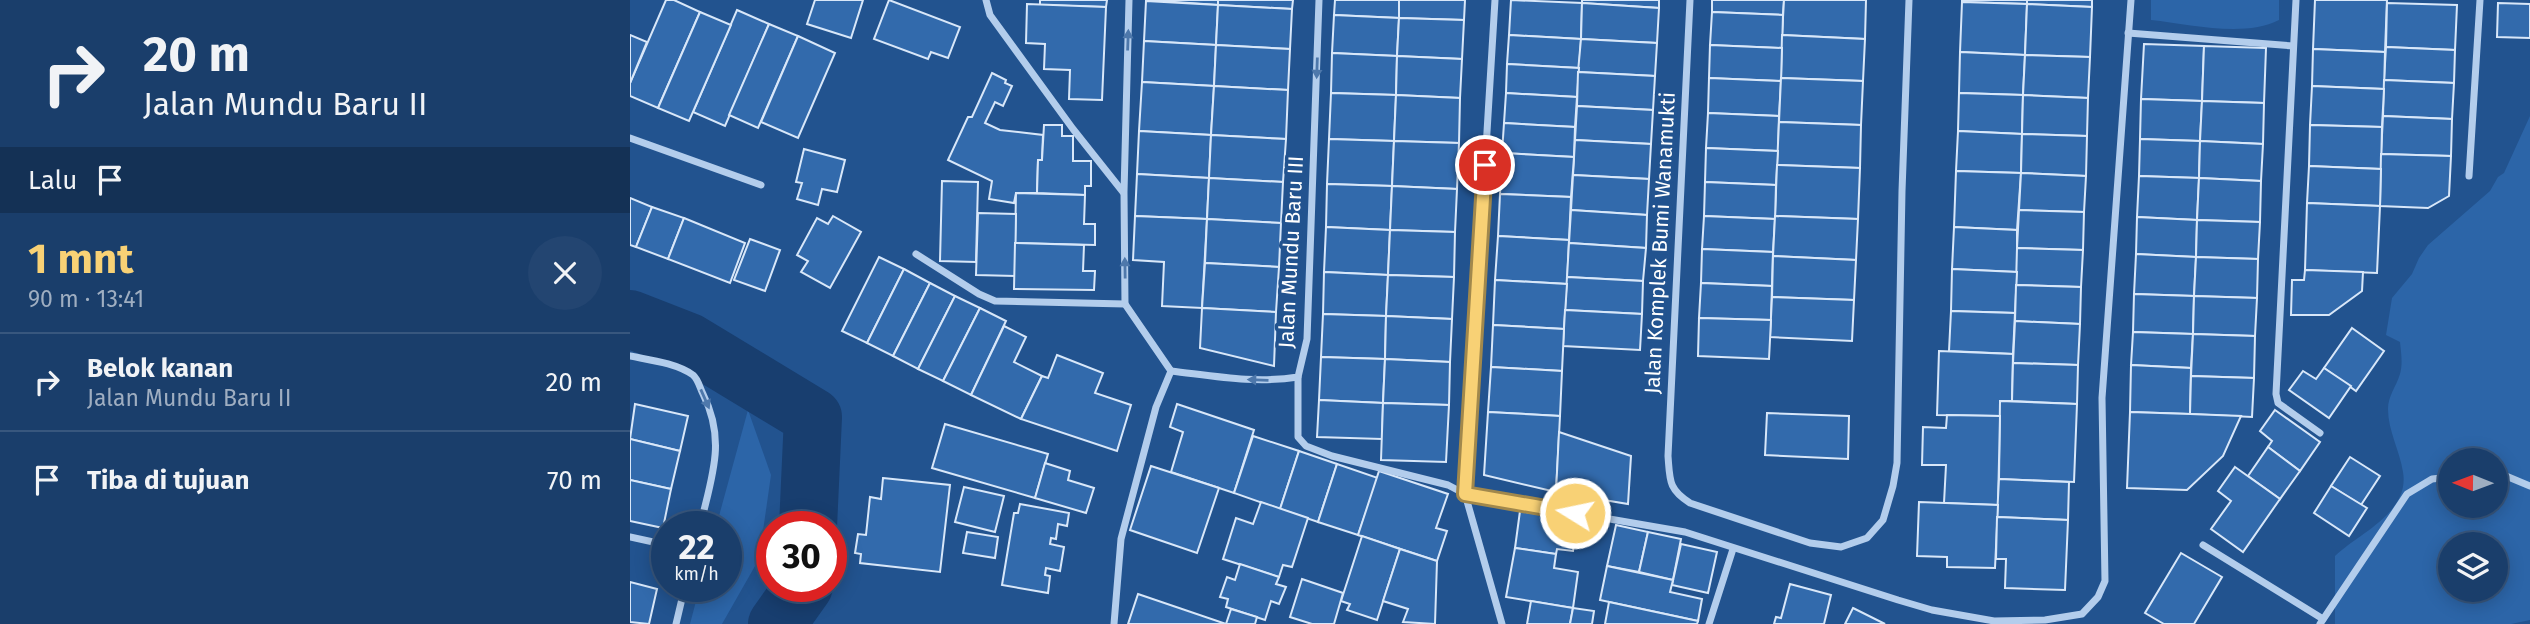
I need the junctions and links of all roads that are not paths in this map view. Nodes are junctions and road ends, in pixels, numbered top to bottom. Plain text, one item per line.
1 (986, 0) edge
2 (1129, 0) edge
3 (1319, 0) edge
4 (1495, 0) edge
5 (1690, 0) edge
6 (1909, 0) edge
7 (2131, 0) edge
8 (2296, 0) edge
9 (2480, 0) edge
10 (2128, 33) junction
11 (2293, 47) junction
12 (630, 138) edge
13 (2469, 176) dead end
14 (761, 185) dead end
15 (1124, 192) junction
16 (916, 254) dead end
17 (1125, 304) junction
18 (630, 356) edge
19 (1171, 371) junction
20 (1298, 377) junction
21 (2320, 433) dead end
22 (2438, 478) edge
23 (2508, 478) edge
24 (2530, 486) edge
25 (1465, 494) junction
26 (704, 511) edge
27 (630, 537) edge
28 (651, 542) edge
29 (2203, 545) dead end
30 (1733, 549) junction
31 (681, 602) edge
32 (2322, 621) edge
33 (676, 624) edge
34 (1114, 624) edge
35 (1502, 624) edge
36 (1709, 624) edge

1 - 15 street
15 -> 2 street
3 -> 20 street, Jalan Mundu Baru III
4 - 25 street
5 - 6 street, Jalan Komplek Bumi Wanamukti
7 - 10 street
8 - 11 street
9 - 13 street
10 - 11 street
10 - 30 street
11 - 21 street
12 - 14 street
17 -> 15 street
16 - 17 street
17 - 19 street
18 -> 26 street
20 -> 19 street, Jalan Mundu Baru III
19 - 34 street
20 - 25 street
22 - 32 street
23 - 24 street
25 - 30 street
25 - 35 street
27 - 28 street
29 - 32 street
30 - 36 street
31 - 33 street

